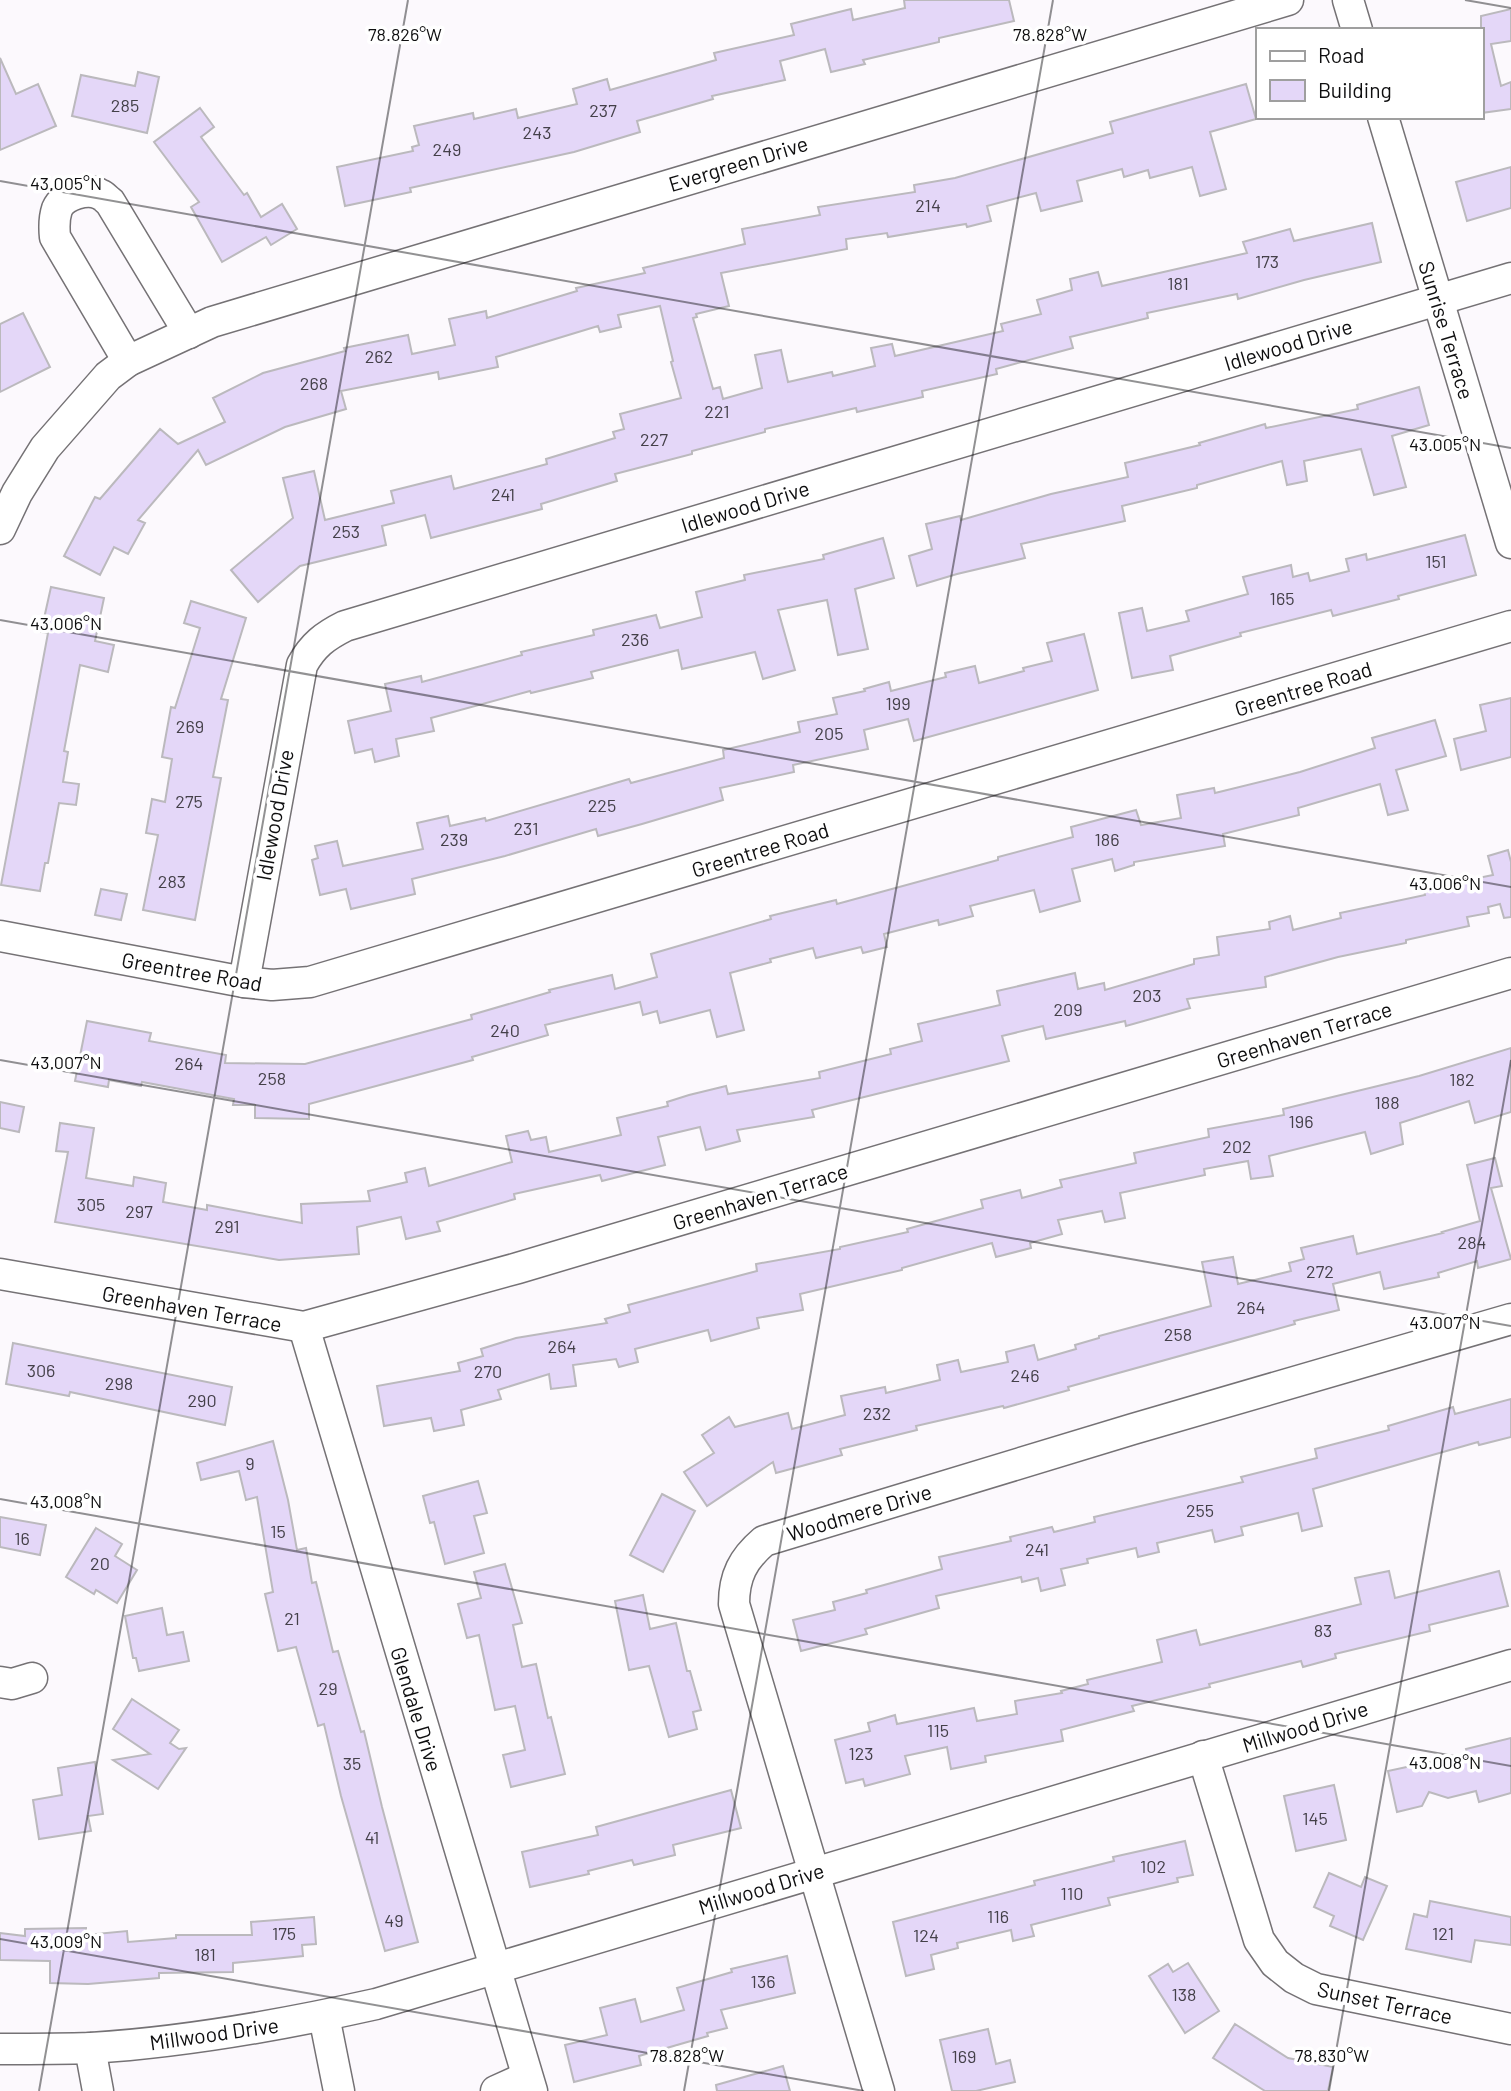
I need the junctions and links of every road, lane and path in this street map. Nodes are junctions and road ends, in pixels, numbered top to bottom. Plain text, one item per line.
1 (1289, 0) edge
2 (1348, 0) edge
3 (1356, 28) edge
4 (1384, 119) edge
5 (1511, 278) edge
6 (1437, 299) junction
7 (189, 333) junction
8 (128, 361) junction
9 (0, 529) edge
10 (1511, 543) edge
11 (1511, 626) edge
12 (0, 936) edge
13 (1511, 973) edge
14 (244, 982) junction
15 (0, 1275) edge
16 (1511, 1319) edge
17 (304, 1327) junction
18 (1511, 1665) edge
19 (32, 1678) dead end
20 (0, 1682) edge
21 (1203, 1756) junction
22 (814, 1872) junction
23 (495, 1968) junction
24 (324, 2015) junction
25 (1511, 2029) edge
26 (90, 2048) junction
27 (0, 2049) edge
28 (530, 2084) edge
29 (98, 2091) edge
30 (339, 2091) edge
31 (496, 2091) edge
32 (879, 2091) edge

1 - 7 street, Evergreen Drive
2 - 3 street
4 - 6 street, Sunrise Terrace
5 - 6 street, Idlewood Drive
6 - 10 street, Sunrise Terrace
6 - 14 street, Idlewood Drive
7 - 8 street, Evergreen Drive
7 - 8 street
8 - 9 street, Evergreen Drive
11 - 14 street, Greentree Road
12 - 14 street, Greentree Road
13 - 17 street, Greenhaven Terrace
15 - 17 street, Greenhaven Terrace
16 - 22 street, Woodmere Drive
17 - 23 street, Glendale Drive
18 - 21 street, Millwood Drive
19 - 20 street
21 - 22 street, Millwood Drive
21 - 25 street, Sunset Terrace
22 - 23 street, Millwood Drive
22 - 32 street, Woodmere Drive
23 - 24 street, Millwood Drive
23 - 28 street, Glendale Drive
24 - 26 street, Millwood Drive
24 - 30 street
26 - 27 street, Millwood Drive
26 - 29 street
28 - 31 street

